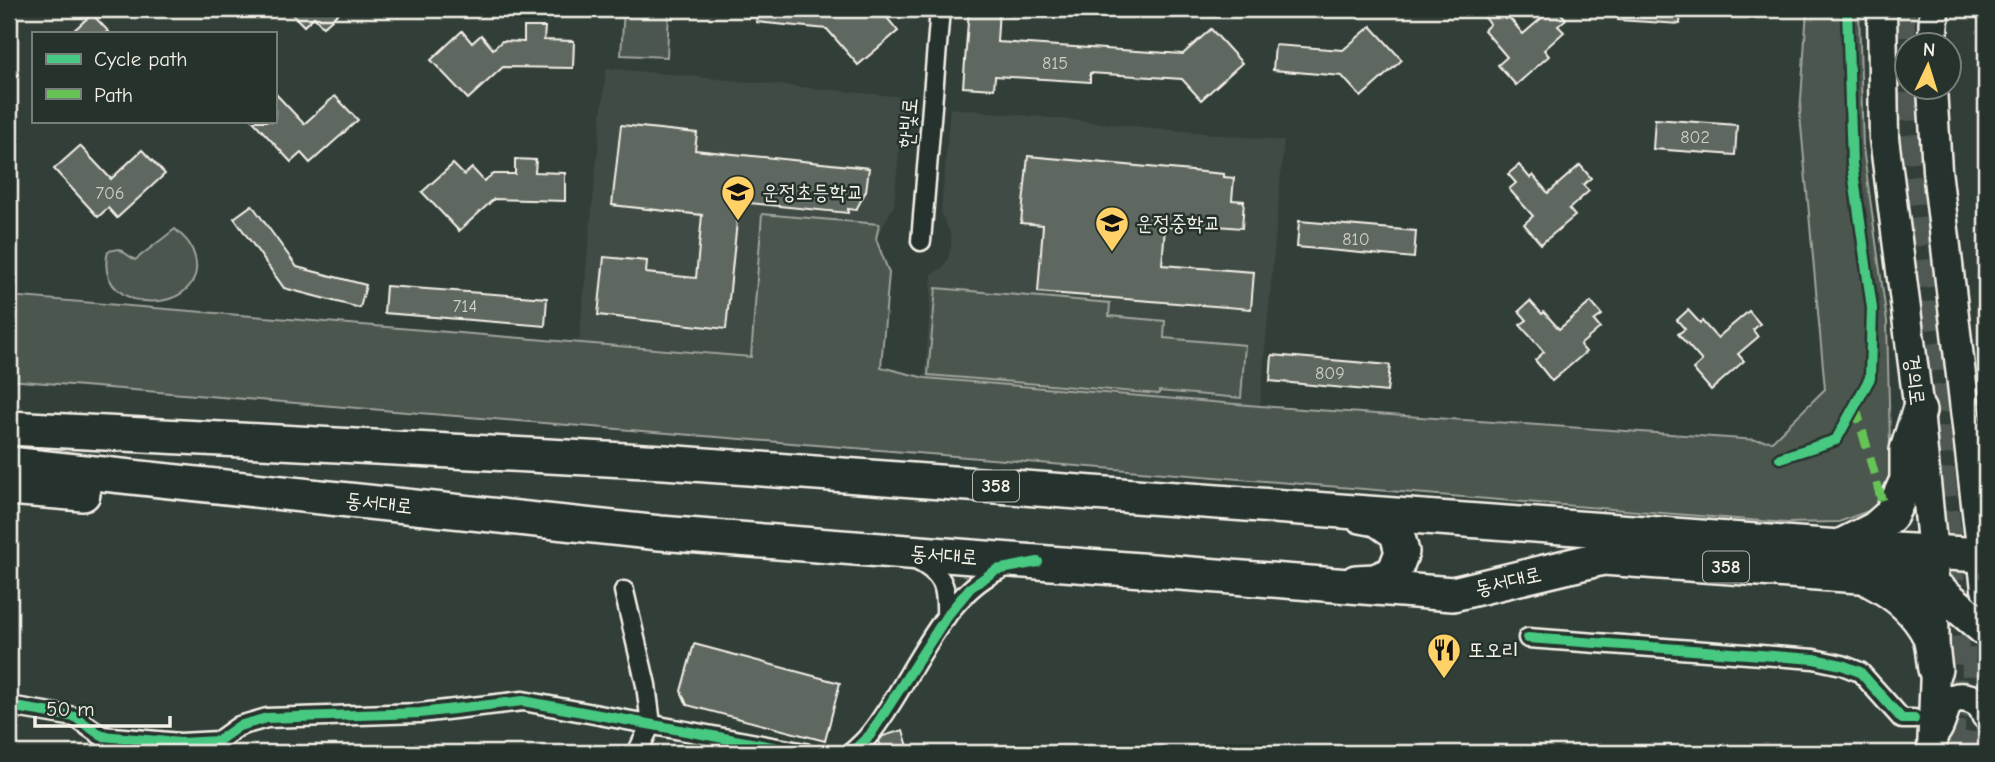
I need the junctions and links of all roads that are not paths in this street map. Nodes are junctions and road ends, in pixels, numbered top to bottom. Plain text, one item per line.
1 (940, 9) edge
2 (1882, 9) edge
3 (1934, 9) edge
4 (1933, 32) edge
5 (1933, 102) edge
6 (921, 241) dead end
7 (9, 406) edge
8 (1919, 411) junction
9 (1966, 413) junction
10 (9, 428) edge
11 (664, 462) junction
12 (9, 464) edge
13 (1986, 468) edge
14 (9, 488) edge
15 (1327, 510) junction
16 (660, 533) junction
17 (1839, 547) junction
18 (873, 549) junction
19 (1933, 553) junction
20 (1983, 555) junction
21 (1038, 562) junction
22 (1860, 576) junction
23 (1319, 583) junction
24 (1934, 586) junction
25 (1986, 589) tunnel mouth
26 (624, 590) dead end
27 (946, 617) junction
28 (1986, 630) tunnel mouth
29 (1528, 638) dead end
30 (1935, 668) junction
31 (9, 706) edge
32 (1986, 715) edge
33 (651, 724) junction
34 (1926, 736) edge
35 (218, 747) edge
36 (637, 753) edge
37 (805, 753) edge
38 (851, 753) edge

1 - 6 street, 한빛로
2 - 8 main road, 경의로
3 - 4 main road
5 - 9 main road
7 - 11 highway
8 - 17 highway
8 - 19 main road, 경의로
9 - 13 main road
9 - 20 main road
10 - 11 highway, 358
11 - 15 highway, 358
12 - 16 highway, 동서대로 / 358
14 - 16 highway
15 - 17 highway, 358
15 - 23 highway
16 - 18 highway, 동서대로 / 358
17 - 19 highway, 358
18 - 21 highway, 동서대로 / 358
18 - 27 street
19 - 20 highway, 358
19 - 24 main road, 경의로
20 - 25 main road
21 - 23 highway, 동서대로 / 358
21 - 27 street
22 - 23 highway, 동서대로 / 358
22 - 24 highway, 동서대로 / 358
22 - 30 highway
24 - 28 highway
24 - 30 main road, 경의로
26 - 33 street
27 - 38 street
29 - 34 street
30 - 34 main road, 경의로
31 - 35 street
32 - 34 main road
33 - 35 street
33 - 36 street
33 - 37 street

